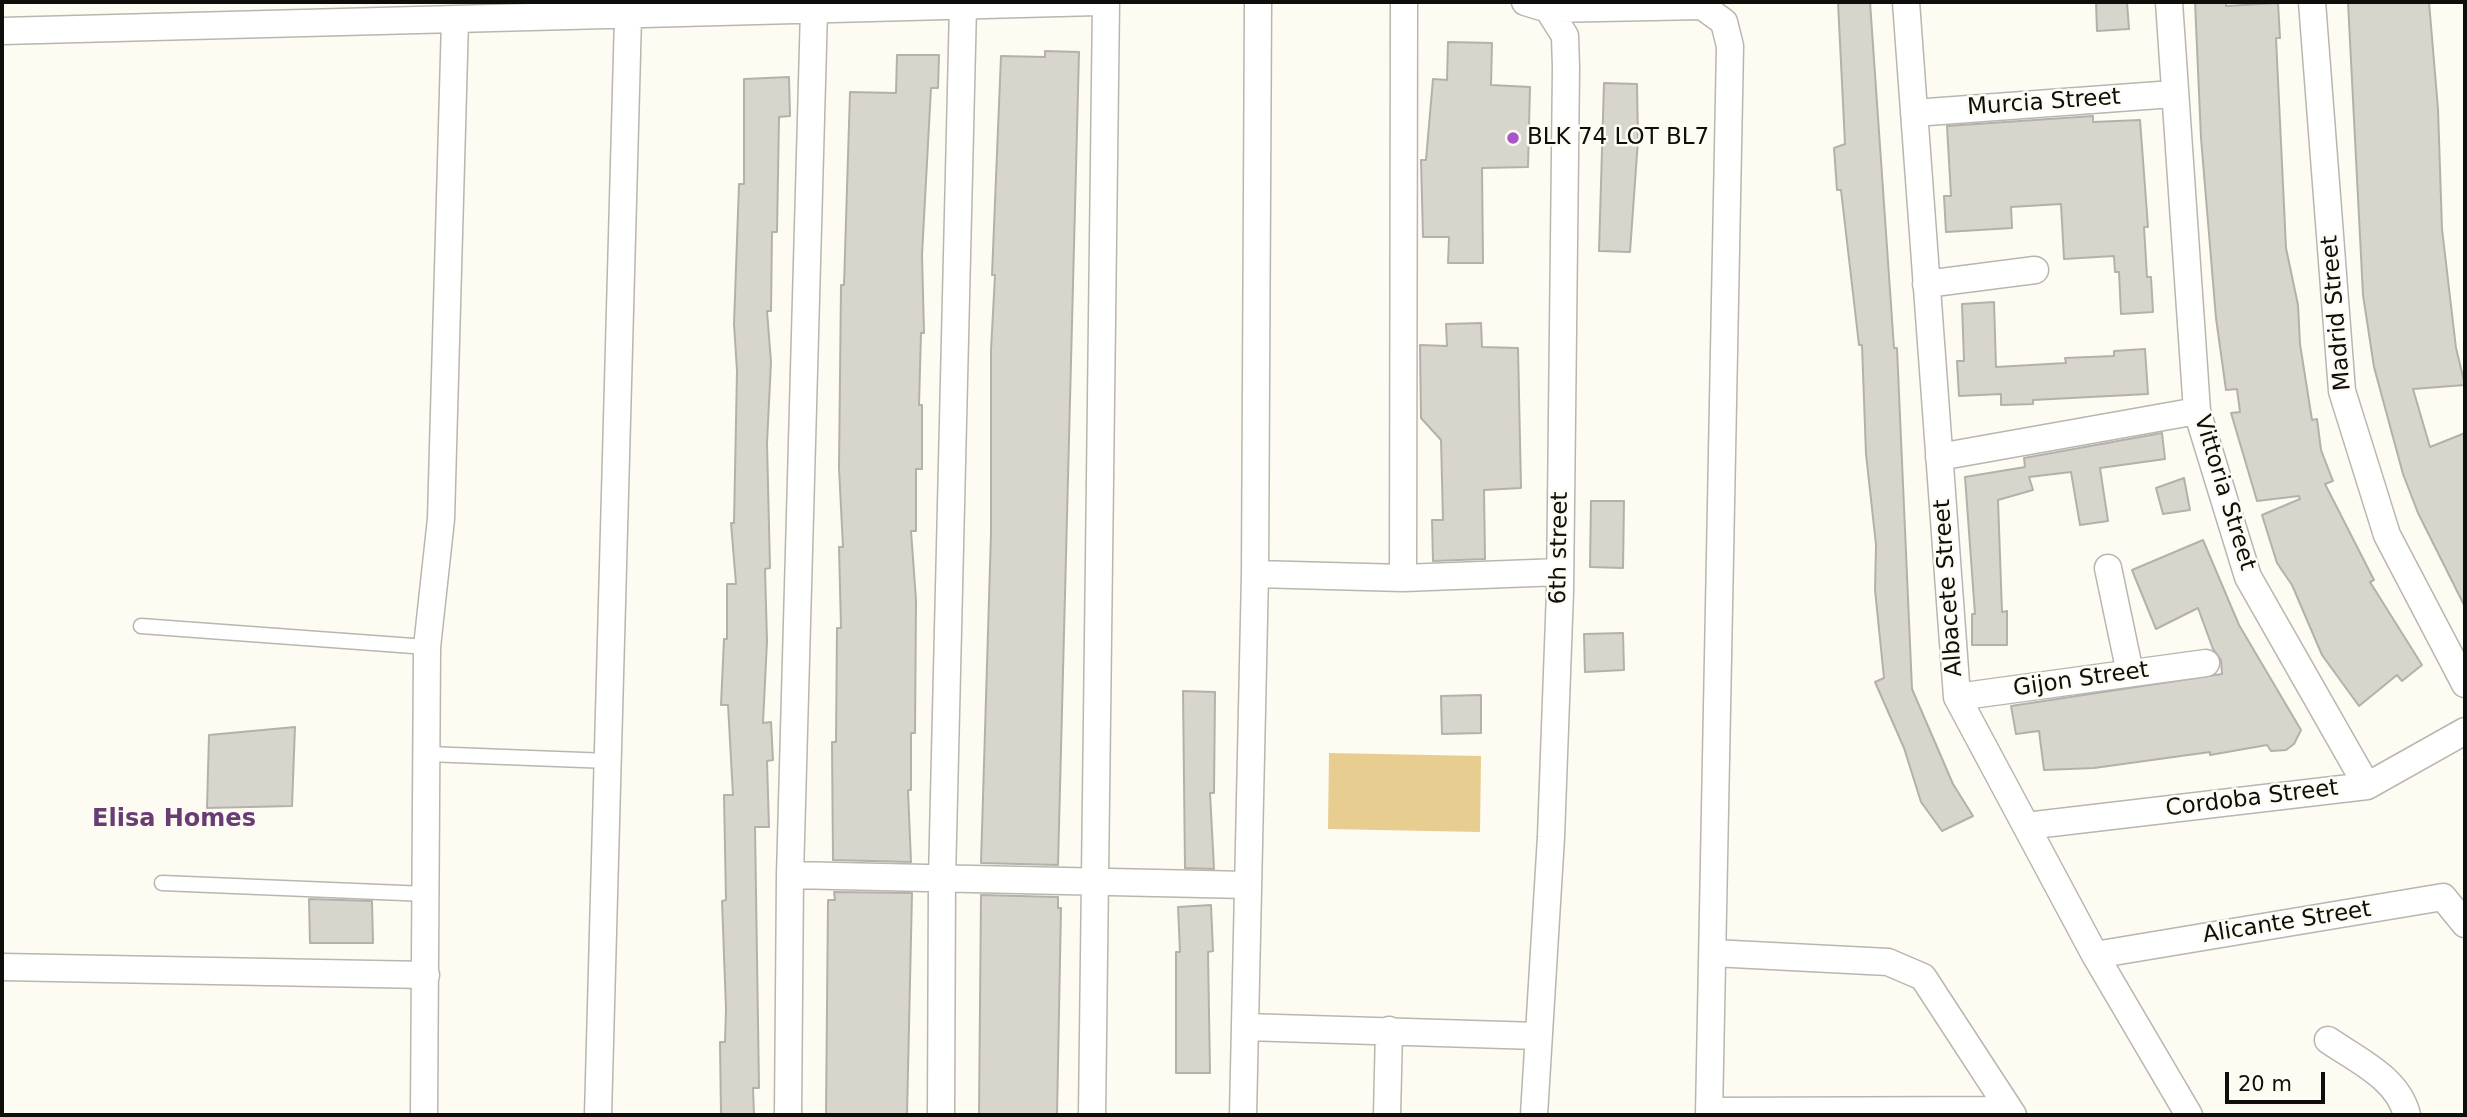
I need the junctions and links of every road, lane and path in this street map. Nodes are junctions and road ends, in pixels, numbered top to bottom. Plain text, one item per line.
1 (1097, 2) edge
2 (1106, 2) edge
3 (1258, 2) edge
4 (1404, 2) edge
5 (1906, 2) edge
6 (2169, 2) edge
7 (2312, 2) edge
8 (1537, 5) edge
9 (963, 6) junction
10 (814, 10) junction
11 (628, 17) junction
12 (455, 19) junction
13 (2, 31) edge
14 (2173, 94) junction
15 (1914, 113) junction
16 (2035, 270) dead end
17 (1926, 284) junction
18 (2197, 411) junction
19 (1939, 457) junction
20 (2108, 568) dead end
21 (1560, 572) junction
22 (1255, 574) junction
23 (1404, 578) junction
24 (141, 626) dead end
25 (427, 647) junction
26 (2206, 663) dead end
27 (2130, 673) junction
28 (2465, 684) edge
29 (1957, 697) junction
30 (2465, 731) edge
31 (427, 754) junction
32 (609, 761) junction
33 (2367, 786) junction
34 (2026, 826) junction
35 (790, 876) junction
36 (942, 879) junction
37 (1094, 882) junction
38 (162, 883) dead end
39 (1247, 885) junction
40 (428, 894) junction
41 (2465, 924) edge
42 (1713, 953) junction
43 (2095, 954) junction
44 (2, 967) edge
45 (426, 975) junction
46 (1245, 1027) junction
47 (1388, 1030) junction
48 (1537, 1036) junction
49 (2328, 1040) dead end
50 (1709, 1113) edge
51 (2011, 1113) edge
52 (424, 1115) edge
53 (598, 1115) edge
54 (788, 1115) edge
55 (941, 1115) edge
56 (1092, 1115) edge
57 (1243, 1115) edge
58 (1387, 1115) edge
59 (1534, 1115) edge
60 (2189, 1115) edge
61 (2407, 1115) edge

1 - 9 street
2 - 37 street
3 - 22 street
4 - 23 street
5 - 15 street, Albacete Street
6 - 14 street, Vittoria Street
7 - 28 street, Madrid Street
8 - 21 street, 6th street
8 - 42 street
9 - 10 street
9 - 36 street
10 - 11 street
10 - 35 street
11 - 12 street
11 - 32 street
12 - 13 street
12 - 25 street
14 - 15 street, Murcia Street
14 - 18 street, Vittoria Street
15 - 17 street, Albacete Street
16 - 17 street
17 - 19 street, Albacete Street
18 - 19 street
18 - 33 street, Vittoria Street
19 - 29 street, Albacete Street
20 - 27 street
21 - 23 street
21 - 48 street, 6th street
22 - 23 street
22 - 39 street
24 - 25 lane
25 - 31 street
26 - 27 street, Gijon Street
27 - 29 street, Gijon Street
29 - 34 street, Albacete Street
30 - 33 street, Cordoba Street
31 - 32 lane
31 - 40 street
32 - 53 street
33 - 34 street, Cordoba Street
34 - 43 street, Albacete Street
35 - 36 street
35 - 54 street
36 - 37 street
36 - 55 street
37 - 39 street
37 - 56 street
38 - 40 lane
39 - 46 street
40 - 45 street
41 - 43 street, Alicante Street
42 - 50 street
42 - 51 street
43 - 60 street, Albacete Street
44 - 45 street
45 - 52 street
46 - 47 street
46 - 57 street
47 - 48 street
47 - 58 street
48 - 59 street, 6th street
49 - 61 street
50 - 51 street

